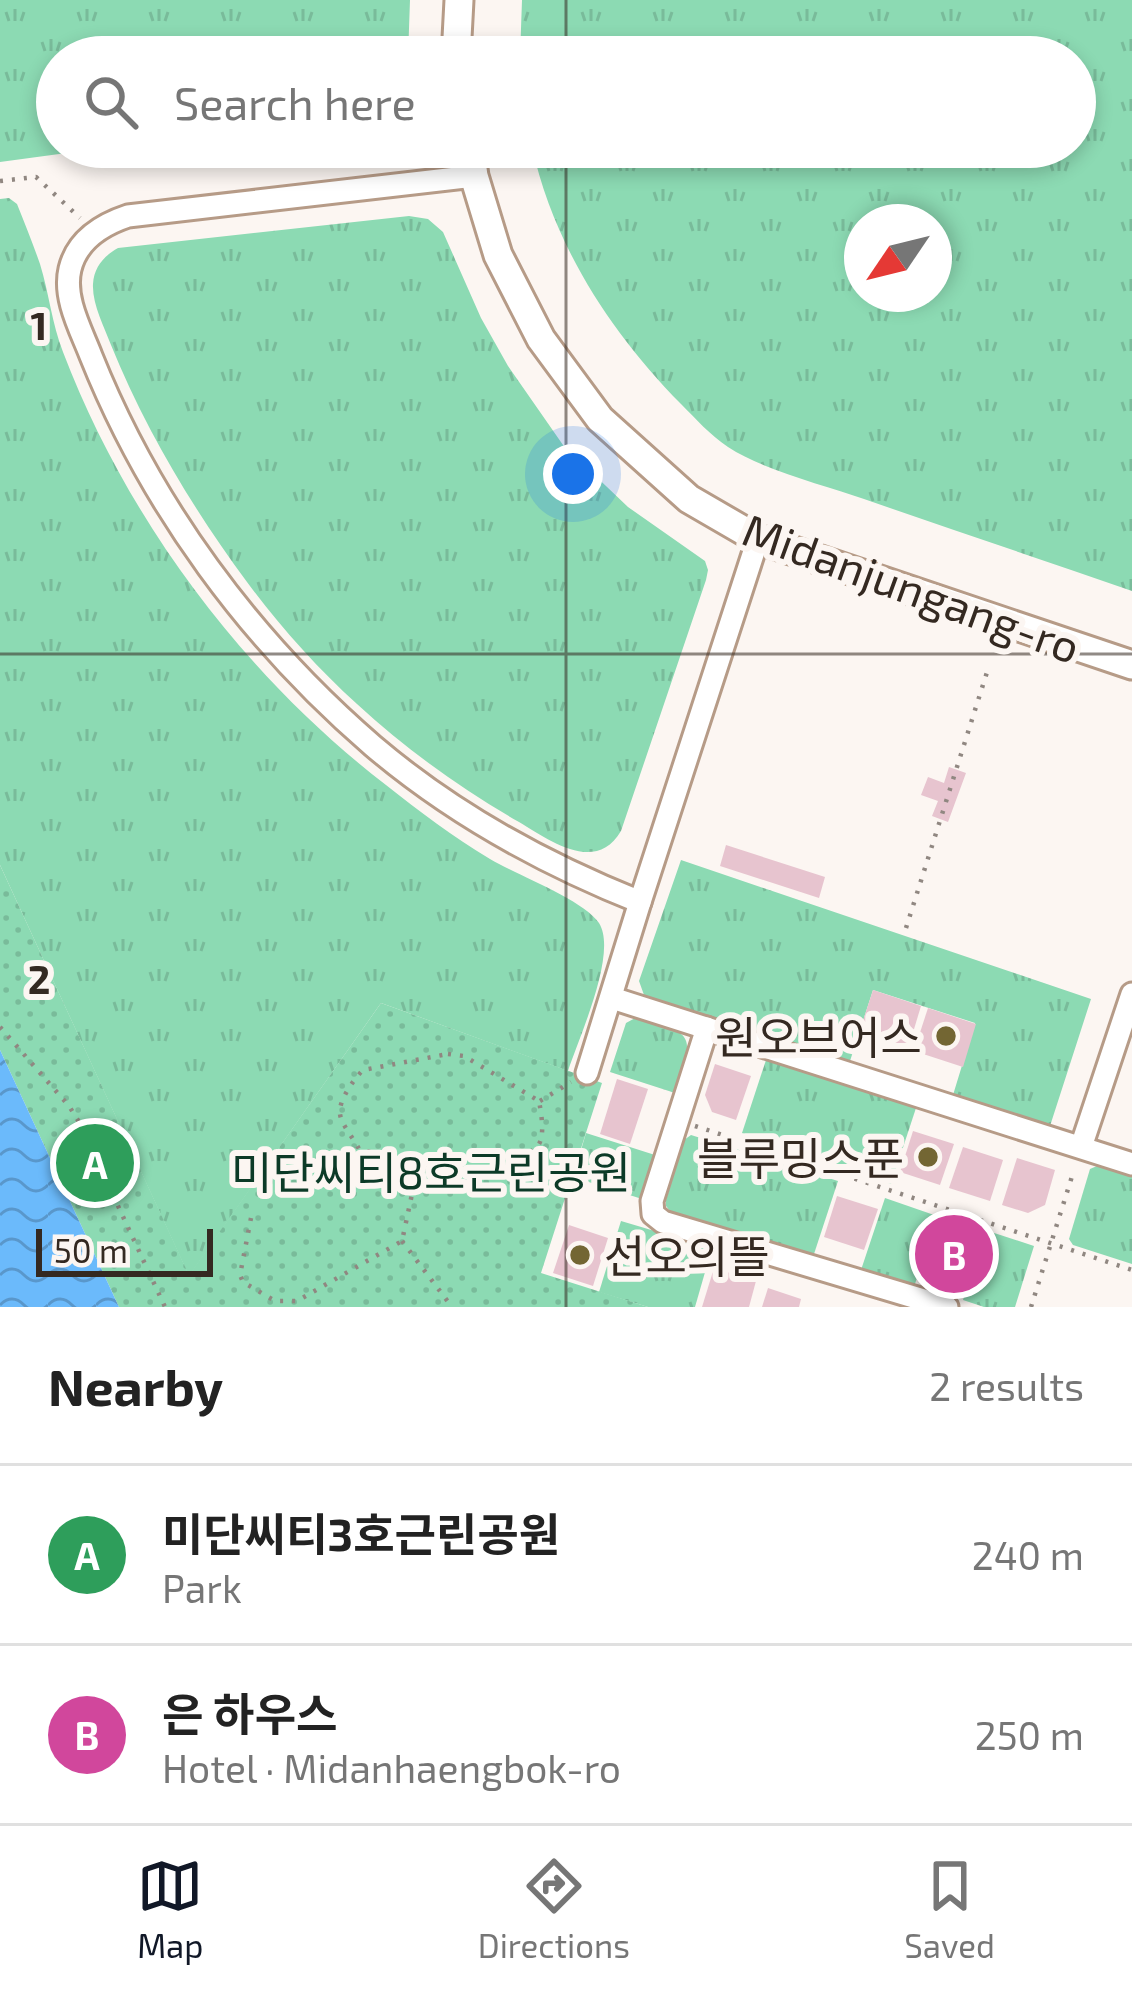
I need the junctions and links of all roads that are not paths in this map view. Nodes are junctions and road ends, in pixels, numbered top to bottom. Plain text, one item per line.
1 (459, 0) edge
2 (457, 36) edge
3 (473, 168) edge
4 (474, 176) junction
5 (758, 538) junction
6 (1132, 664) edge
7 (640, 902) junction
8 (1132, 994) edge
9 (611, 998) junction
10 (707, 1028) junction
11 (586, 1073) road end
12 (1081, 1147) junction
13 (1132, 1164) edge
14 (947, 1307) edge

1 - 2 street
3 - 4 street, Midanjungang-ro
4 - 5 street, Midanjungang-ro
4 - 7 street
5 - 6 street, Midanjungang-ro
5 - 7 street
7 - 9 street
8 - 12 street
9 - 10 street
9 - 11 street
10 - 12 street
10 - 14 street
12 - 13 street

